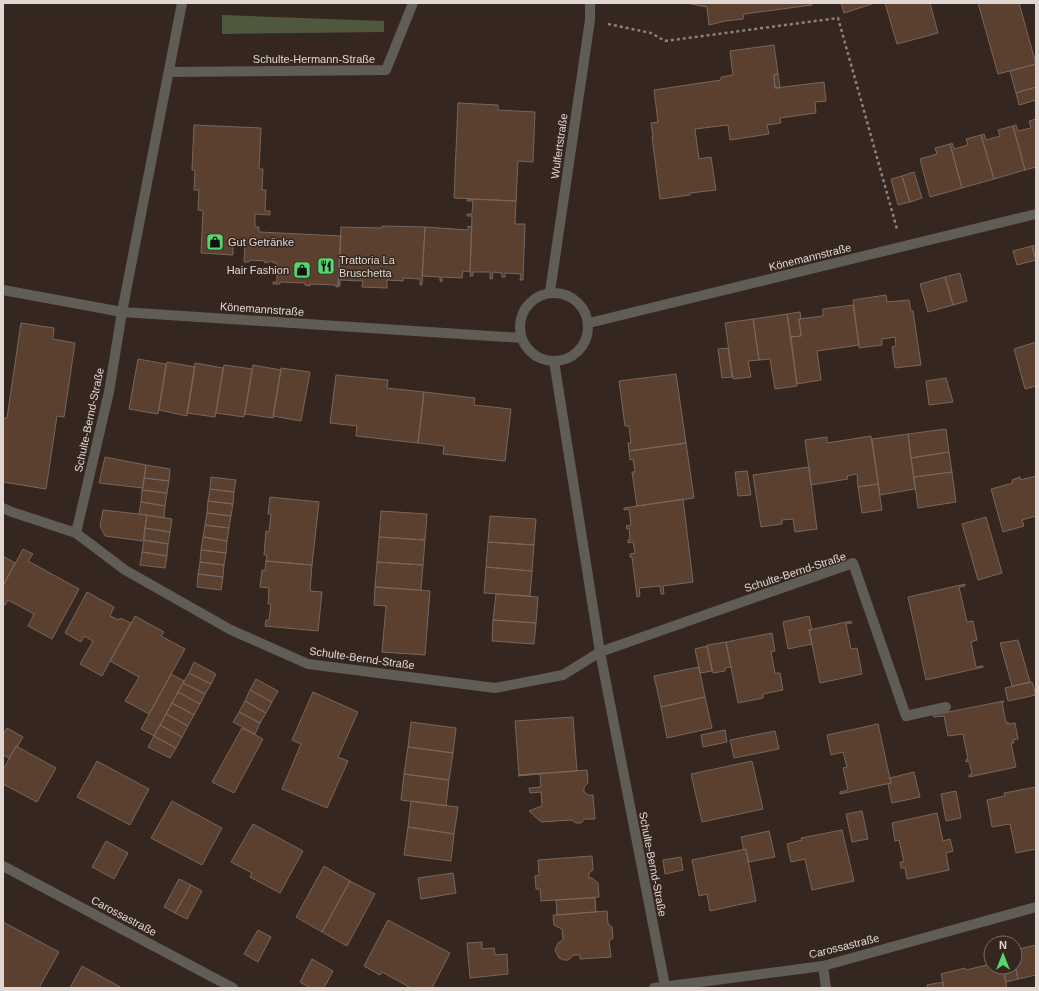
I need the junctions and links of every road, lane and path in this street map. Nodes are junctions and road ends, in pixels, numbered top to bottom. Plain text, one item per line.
1 (182, 3) edge
2 (413, 3) edge
3 (590, 3) edge
4 (590, 20) junction
5 (169, 72) junction
6 (1036, 214) edge
7 (902, 246) junction
8 (3, 290) edge
9 (550, 292) junction
10 (122, 312) junction
11 (589, 323) junction
12 (522, 338) junction
13 (554, 362) junction
14 (3, 508) edge
15 (76, 533) junction
16 (600, 652) junction
17 (946, 707) dead end
18 (3, 866) edge
19 (1036, 907) edge
20 (822, 966) junction
21 (665, 986) junction
22 (233, 988) edge
23 (654, 988) edge
24 (826, 988) edge

1 - 5 street
2 - 5 street, Schulte-Hermann-Straße
3 - 4 street, Wulfertstraße
4 - 7 path
4 - 9 street, Wulfertstraße
5 - 10 street
6 - 7 street, Könemannstraße
7 - 11 street, Könemannstraße
8 - 10 street, Könemannstraße
9 - 11 street
9 - 12 street
10 - 12 street, Könemannstraße
10 - 15 street, Schulte-Bernd-Straße
11 - 13 street
12 - 13 street
13 - 16 street, Schulte-Bernd-Straße
14 - 15 street, Schulte-Bernd-Straße
15 - 16 street, Schulte-Bernd-Straße
16 - 17 street, Schulte-Bernd-Straße
16 - 21 street, Schulte-Bernd-Straße
18 - 22 street, Carossastraße
19 - 20 street, Carossastraße
20 - 21 street, Carossastraße
20 - 24 street
21 - 23 street, Carossastraße

